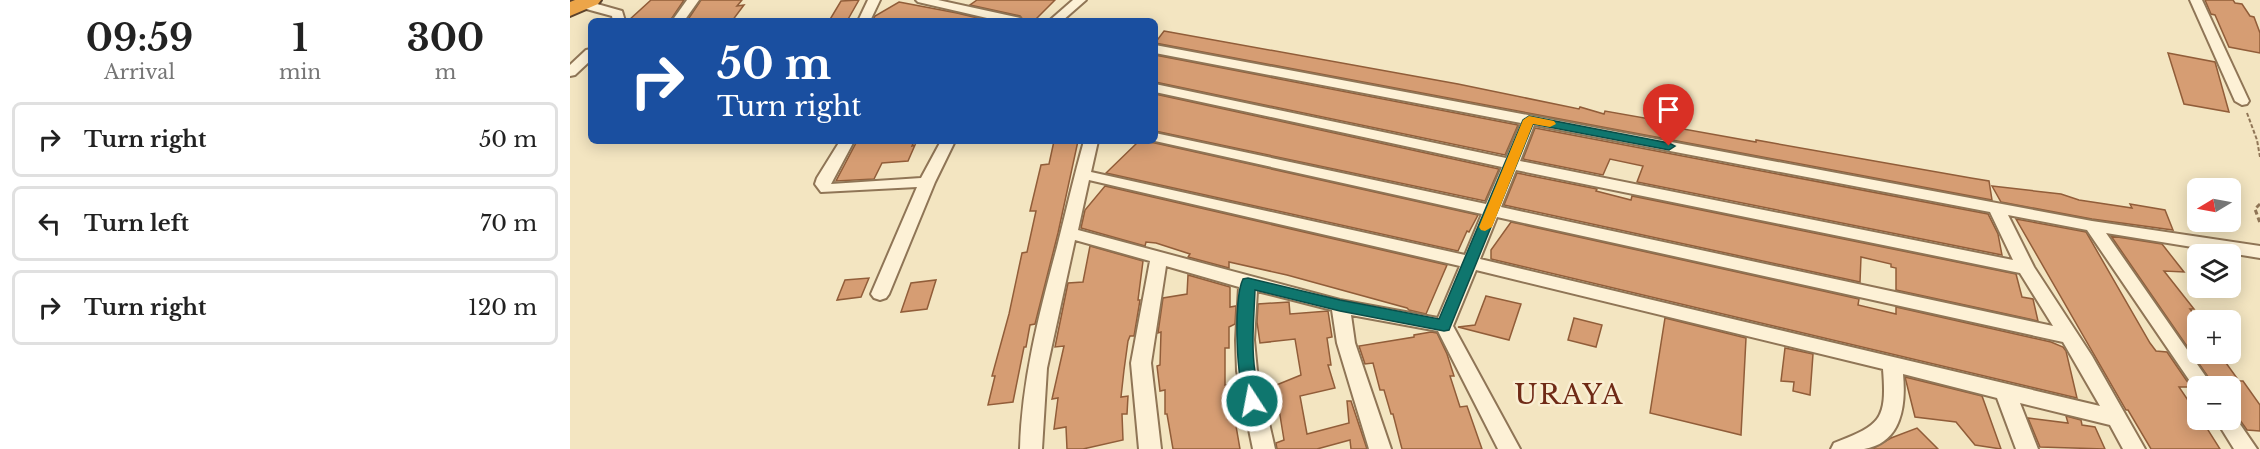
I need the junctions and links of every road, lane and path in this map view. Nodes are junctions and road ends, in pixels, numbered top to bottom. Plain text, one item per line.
1 (693, 0) edge
2 (874, 0) edge
3 (1080, 0) edge
4 (2196, 0) edge
5 (932, 1) edge
6 (581, 5) edge
7 (619, 18) edge
8 (680, 18) edge
9 (865, 18) edge
10 (1003, 18) edge
11 (1058, 18) edge
12 (1158, 50) edge
13 (588, 56) edge
14 (570, 72) edge
15 (1158, 89) edge
16 (2242, 102) joint
17 (1529, 120) junction
18 (1158, 138) edge
19 (845, 144) edge
20 (946, 144) edge
21 (1090, 144) edge
22 (2260, 157) edge
23 (1510, 164) junction
24 (1081, 174) junction
25 (927, 182) junction
26 (2260, 204) edge
27 (1997, 208) junction
28 (1493, 211) junction
29 (2260, 223) edge
30 (2092, 226) junction
31 (1069, 233) junction
32 (2260, 252) edge
33 (1159, 256) junction
34 (1469, 262) junction
35 (2026, 268) junction
36 (1248, 283) junction
37 (880, 294) dead end
38 (1340, 306) junction
39 (1444, 326) junction
40 (2068, 336) junction
41 (1892, 364) junction
42 (2195, 376) edge
43 (2005, 391) junction
44 (2118, 419) junction
45 (2233, 430) edge
46 (1031, 449) edge
47 (1150, 449) edge
48 (1264, 449) edge
49 (1380, 449) edge
50 (1509, 449) edge
51 (1842, 449) edge
52 (2027, 449) edge
53 (2134, 449) edge
54 (2246, 449) edge

1 - 8 street
2 - 9 street
3 - 11 street
4 - 16 street
5 - 10 street
6 - 7 street
12 - 17 street
13 - 14 street
15 - 23 street
16 - 22 path
17 - 23 street
17 - 27 street
18 - 28 street
19 - 25 street
20 - 25 street
21 - 24 street
23 - 28 street
23 - 35 street
24 - 31 street
24 - 34 street
25 - 37 street
26 - 29 path
27 - 30 street
27 - 35 street
28 - 34 street
28 - 40 street
30 - 32 street
30 - 42 street
31 - 33 street
31 - 46 street
33 - 36 street
33 - 47 street
34 - 39 street
34 - 41 street
35 - 40 street
36 - 38 street
36 - 48 street
38 - 39 street
38 - 49 street
39 - 50 street
40 - 44 street
41 - 43 street
41 - 51 street
43 - 44 street
43 - 52 street
44 - 53 street
45 - 54 street

